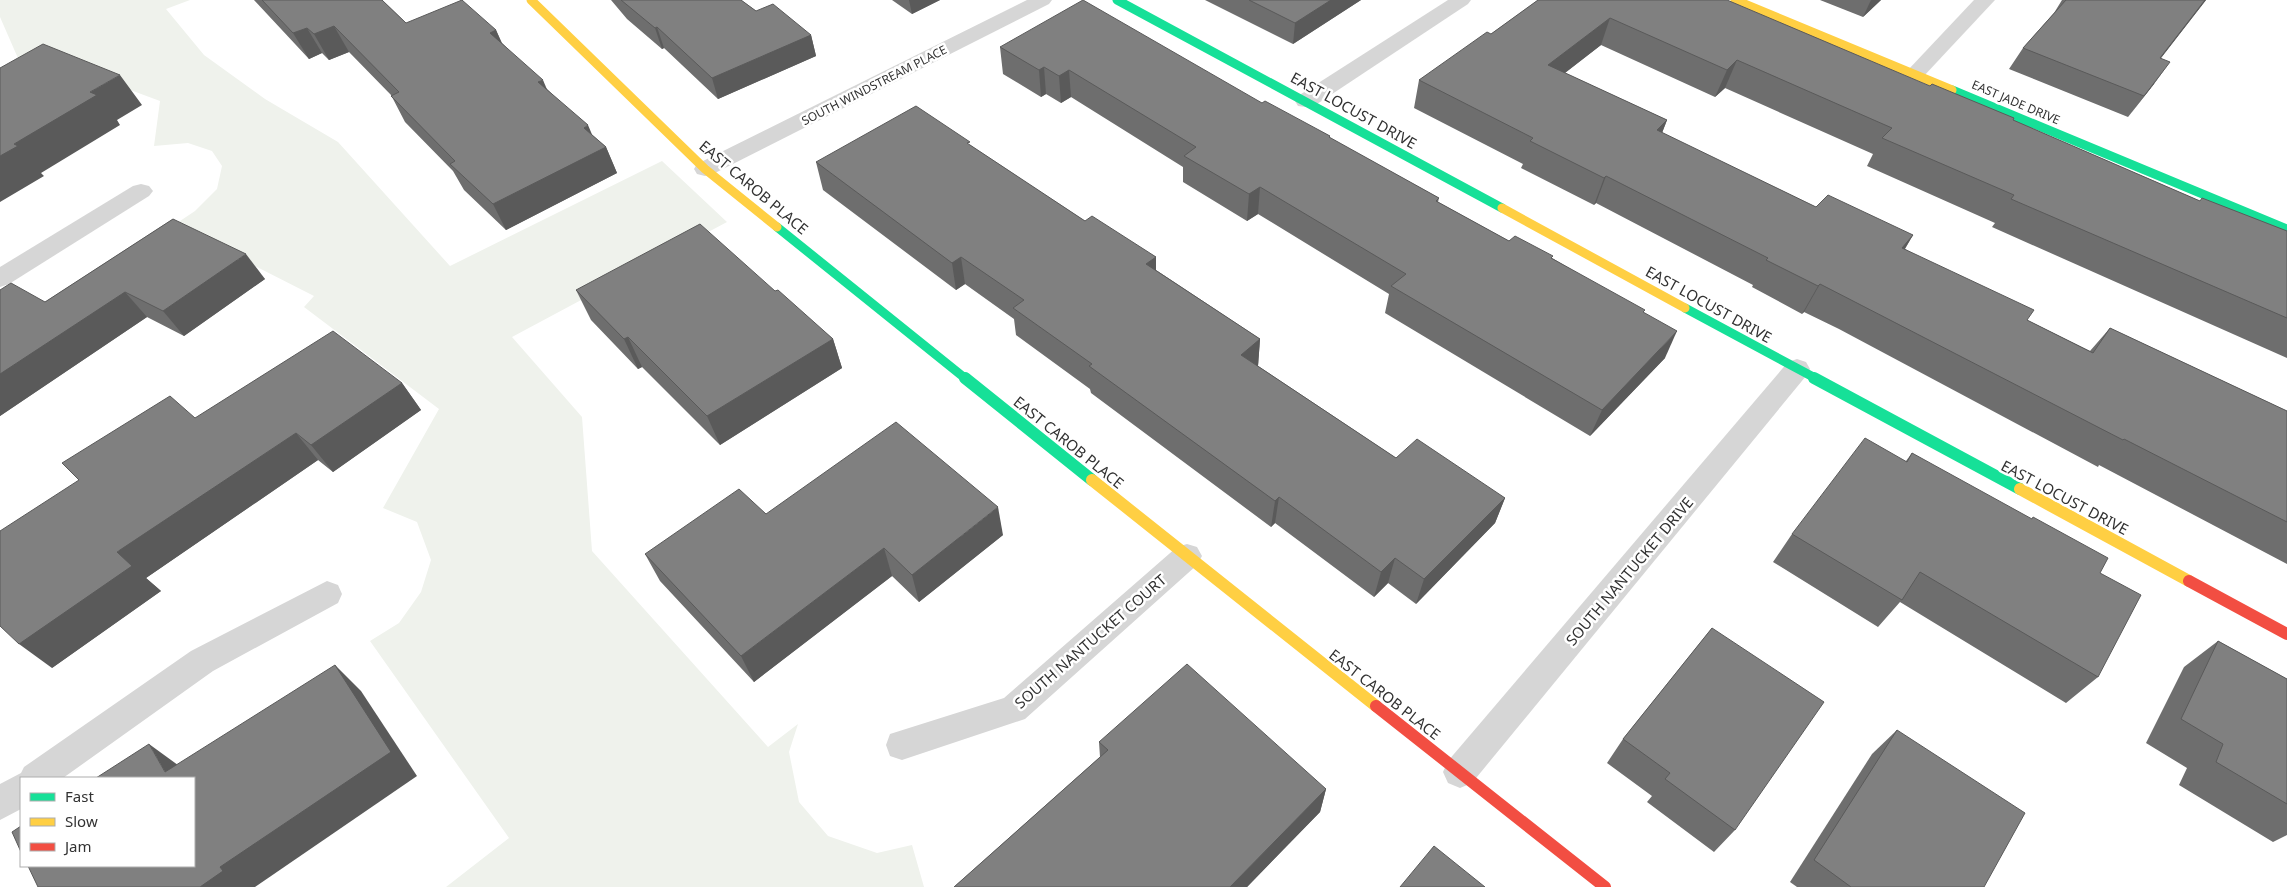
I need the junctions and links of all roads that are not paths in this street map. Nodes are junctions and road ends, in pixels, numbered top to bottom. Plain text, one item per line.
1 (531, 0) edge
2 (1042, 0) edge
3 (1117, 0) edge
4 (1461, 0) edge
5 (1735, 0) edge
6 (1985, 0) edge
7 (1914, 74) junction
8 (1306, 101) junction
9 (705, 169) junction
10 (141, 191) dead end
11 (2287, 229) edge
12 (0, 278) edge
13 (1797, 369) junction
14 (1186, 556) junction
15 (327, 594) dead end
16 (2287, 634) edge
17 (902, 745) dead end
18 (1460, 772) junction
19 (37, 777) edge
20 (20, 790) edge
21 (0, 804) edge
22 (1605, 887) edge

1 - 9 street, EAST CAROB PLACE
2 - 9 street, SOUTH WINDSTREAM PLACE
3 - 8 street, EAST LOCUST DRIVE
4 - 8 street
5 - 7 street, EAST JADE DRIVE
6 - 7 street
7 - 11 street, EAST JADE DRIVE
8 - 13 street, EAST LOCUST DRIVE
9 - 14 street, EAST CAROB PLACE
10 - 12 street
13 - 16 street, EAST LOCUST DRIVE
13 - 18 street, SOUTH NANTUCKET DRIVE
14 - 17 street, SOUTH NANTUCKET COURT
14 - 18 street, EAST CAROB PLACE
15 - 19 street
18 - 22 street, EAST CAROB PLACE
20 - 21 street

